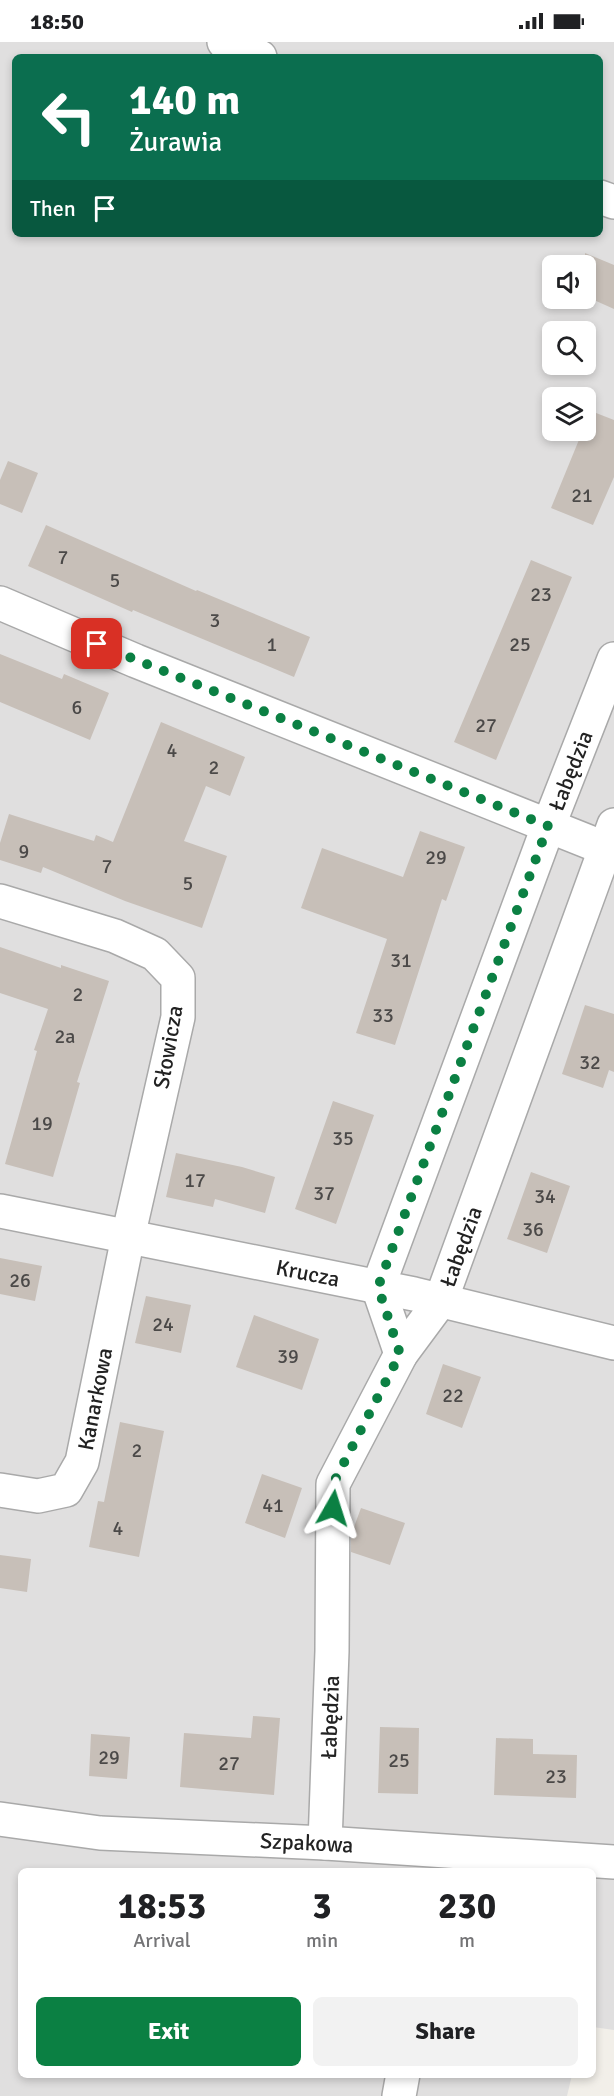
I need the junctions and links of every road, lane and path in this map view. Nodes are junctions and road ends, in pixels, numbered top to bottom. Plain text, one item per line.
1 (224, 42) edge
2 (253, 54) edge
3 (0, 603) edge
4 (614, 659) edge
5 (548, 826) junction
6 (611, 842) edge
7 (0, 901) edge
8 (0, 1211) edge
9 (128, 1237) junction
10 (378, 1287) junction
11 (441, 1300) junction
12 (614, 1343) edge
13 (400, 1354) junction
14 (0, 1490) edge
15 (0, 1819) edge
16 (326, 1844) junction
17 (442, 1861) edge
18 (614, 1862) edge
19 (401, 2078) edge
20 (399, 2096) edge

1 - 2 street
3 - 5 street
4 - 5 street, Łabędzia
5 - 6 street
5 - 10 street, Łabędzia
6 - 11 street, Łabędzia
7 - 9 street, Słowicza
8 - 9 street, Krucza
9 - 10 street, Krucza
9 - 14 street, Kanarkowa
10 - 11 street, Krucza
10 - 13 street
11 - 12 street, Krucza
11 - 13 street, Łabędzia
13 - 16 street, Łabędzia
15 - 16 street, Szpakowa
16 - 17 street, Szpakowa
17 - 18 street, Szpakowa
19 - 20 street

